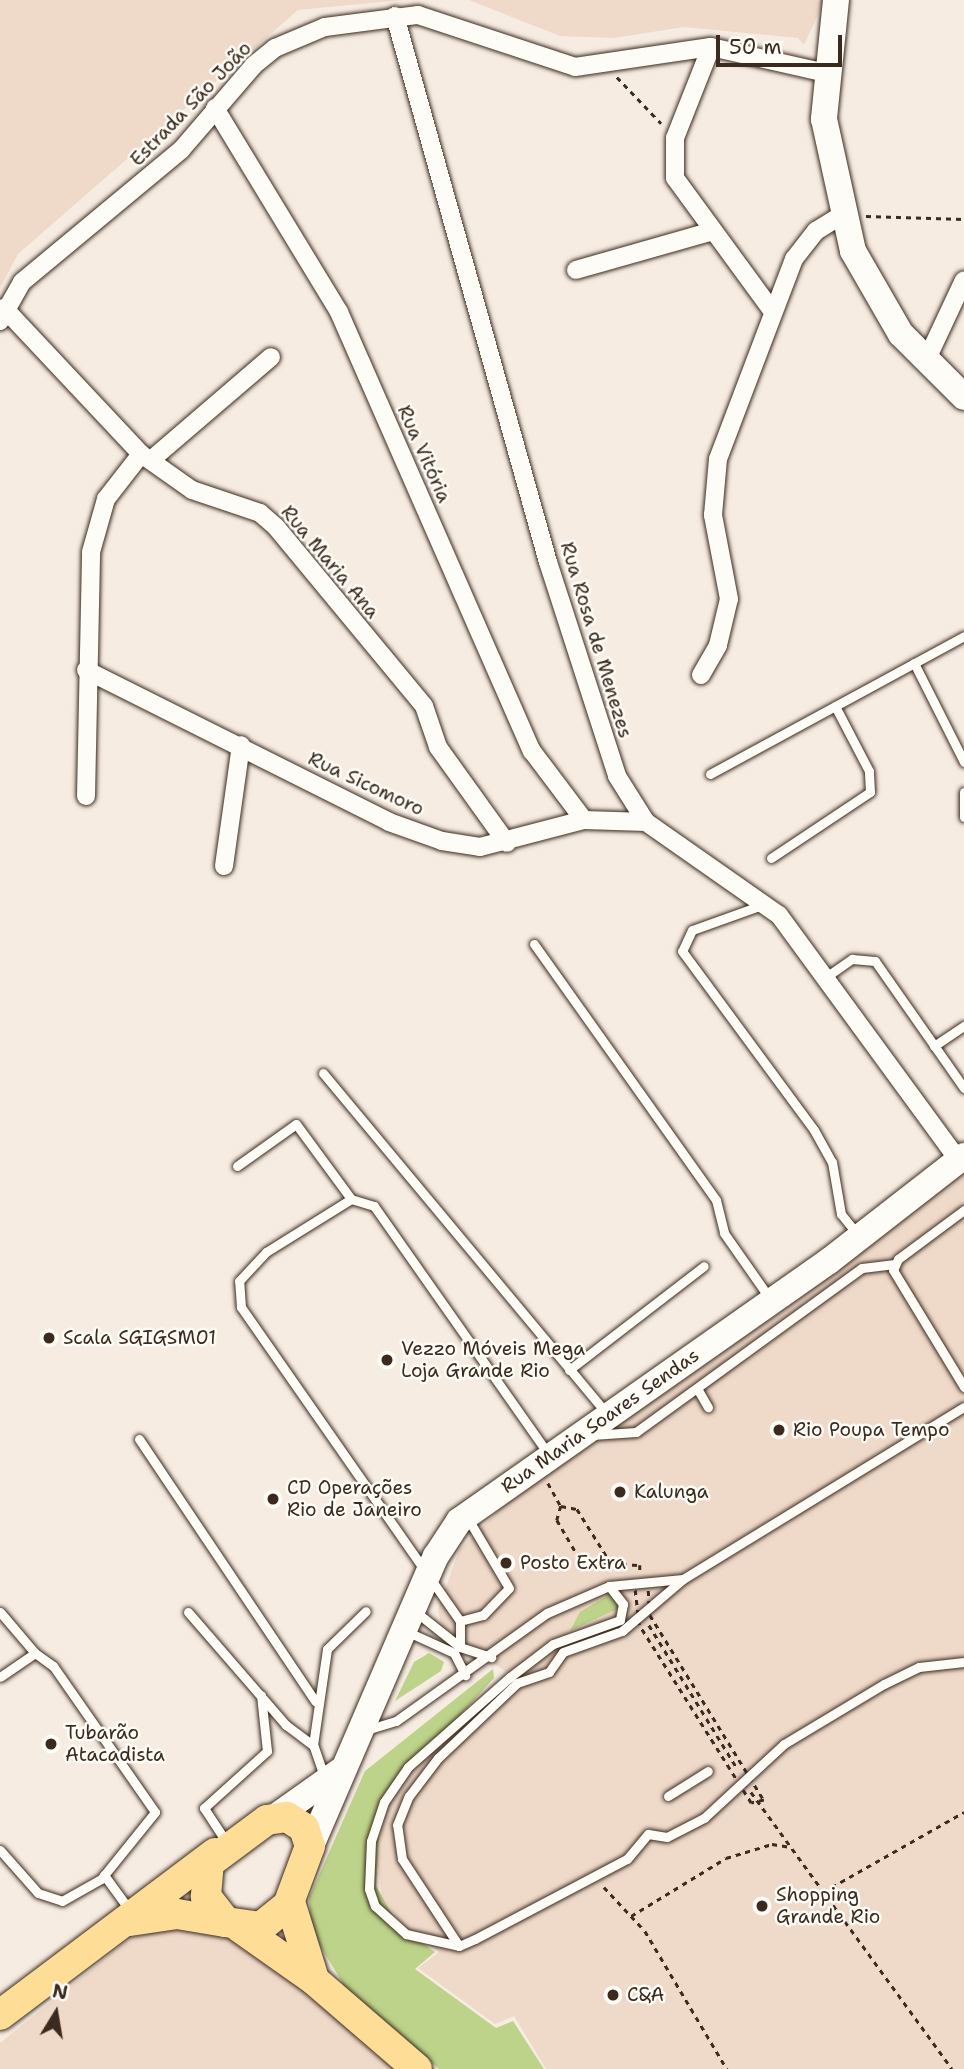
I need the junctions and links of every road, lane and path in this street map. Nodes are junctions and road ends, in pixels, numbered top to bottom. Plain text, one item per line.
1 (836, 0) edge
2 (395, 16) junction
3 (711, 47) junction
4 (607, 66) junction
5 (826, 73) junction
6 (215, 108) junction
7 (675, 138) junction
8 (842, 215) junction
9 (964, 219) edge
10 (709, 232) junction
11 (576, 270) dead end
12 (964, 280) edge
13 (771, 309) junction
14 (2, 315) edge
15 (271, 357) dead end
16 (926, 361) junction
17 (964, 397) edge
18 (146, 457) junction
19 (964, 636) edge
20 (914, 663) junction
21 (86, 670) junction
22 (701, 675) dead end
23 (835, 706) junction
24 (241, 745) junction
25 (964, 762) edge
26 (710, 774) dead end
27 (964, 792) edge
28 (86, 796) dead end
29 (964, 817) edge
30 (584, 820) junction
31 (646, 822) junction
32 (507, 843) junction
33 (771, 858) dead end
34 (224, 866) dead end
35 (764, 904) junction
36 (534, 944) dead end
37 (826, 978) junction
38 (964, 1026) edge
39 (934, 1046) junction
40 (323, 1073) dead end
41 (964, 1087) edge
42 (961, 1158) edge
43 (237, 1166) dead end
44 (351, 1199) junction
45 (964, 1210) edge
46 (860, 1237) junction
47 (895, 1264) junction
48 (704, 1266) dead end
49 (772, 1301) junction
50 (569, 1370) junction
51 (963, 1381) edge
52 (698, 1390) junction
53 (708, 1407) dead end
54 (964, 1408) edge
55 (609, 1416) junction
56 (583, 1434) junction
57 (139, 1439) dead end
58 (544, 1461) junction
59 (561, 1506) junction
60 (466, 1515) junction
61 (610, 1562) junction
62 (427, 1577) junction
63 (682, 1579) junction
64 (641, 1581) junction
65 (609, 1586) junction
66 (366, 1611) dead end
67 (0, 1612) edge
68 (188, 1612) dead end
69 (644, 1616) junction
70 (410, 1620) junction
71 (460, 1621) junction
72 (460, 1647) junction
73 (35, 1653) junction
74 (491, 1657) junction
75 (964, 1662) edge
76 (465, 1675) junction
77 (0, 1677) edge
78 (261, 1695) junction
79 (314, 1700) junction
80 (358, 1733) junction
81 (313, 1745) junction
82 (708, 1771) dead end
83 (333, 1776) junction
84 (746, 1784) junction
85 (668, 1796) dead end
86 (758, 1802) junction
87 (964, 1812) edge
88 (275, 1817) junction
89 (225, 1847) junction
90 (791, 1847) junction
91 (310, 1848) junction
92 (0, 1850) edge
93 (104, 1875) junction
94 (594, 1877) junction
95 (823, 1892) junction
96 (290, 1902) junction
97 (631, 1916) junction
98 (130, 1919) junction
99 (233, 1925) junction
100 (459, 1946) junction
101 (314, 1980) junction
102 (0, 2015) edge
103 (416, 2069) edge
104 (727, 2069) edge
105 (952, 2069) edge

1 - 5 main road
2 - 4 street, Estrada São João
2 - 6 street, Estrada São João
2 - 31 street, Rua Rosa de Menezes
3 - 4 street, Estrada São João
3 - 5 street, Estrada São João
3 - 7 street
4 - 7 path
5 - 8 main road
6 - 14 street, Estrada São João
6 - 30 street, Rua Vitória
7 - 10 street
8 - 9 path
8 - 13 street
8 - 16 main road
10 - 11 street
10 - 13 street
12 - 16 street
13 - 22 street
14 - 18 street, Rua Maria Ana
15 - 18 street
16 - 17 main road
18 - 21 street
18 - 32 street, Rua Maria Ana
19 - 20 lane
20 - 23 lane
20 - 25 lane
21 - 24 street, Rua Sicomoro
21 - 28 street
23 - 26 lane
23 - 33 lane
24 - 32 street, Rua Sicomoro
24 - 34 street
27 - 29 lane
30 - 31 street, Rua Sicomoro
30 - 32 street, Rua Sicomoro
31 - 35 street, Rua Rosa de Menezes
35 - 37 street, Rua Rosa de Menezes
35 - 46 lane
36 - 49 lane
37 - 39 lane
37 - 42 street, Rua Rosa de Menezes
38 - 39 lane
39 - 41 lane
40 - 50 lane
42 - 46 main road, Rua Maria Soares Sendas
43 - 44 lane
44 - 58 lane
44 - 62 lane
45 - 47 lane
46 - 49 main road, Rua Maria Soares Sendas
47 - 51 lane
47 - 52 lane
48 - 50 lane
49 - 55 main road, Rua Maria Soares Sendas
50 - 55 lane
52 - 53 lane
52 - 56 lane
54 - 63 lane
55 - 56 main road, Rua Maria Soares Sendas
56 - 58 main road, Rua Maria Soares Sendas
57 - 79 lane
58 - 59 path
58 - 60 main road, Rua Maria Soares Sendas
59 - 61 path
59 - 61 path
60 - 62 main road, Rua Maria Soares Sendas
60 - 71 lane
61 - 64 path
62 - 70 main road, Rua Maria Soares Sendas
62 - 71 lane
63 - 64 lane
63 - 69 lane
64 - 65 lane
64 - 69 path
64 - 69 path
64 - 69 path
65 - 74 lane
65 - 100 lane
66 - 79 lane
67 - 73 lane
68 - 78 lane
69 - 84 path
69 - 84 path
69 - 84 path
69 - 100 lane
70 - 72 lane
70 - 76 lane
70 - 80 main road, Rua Maria Soares Sendas
71 - 72 lane
72 - 74 lane
73 - 77 lane
73 - 93 lane
74 - 76 lane
75 - 84 lane
76 - 80 lane
78 - 81 lane
78 - 89 lane
79 - 81 lane
80 - 83 main road, Rua Maria Soares Sendas
81 - 83 lane
82 - 85 lane
83 - 88 main road, Rua Maria Soares Sendas
83 - 91 main road, Rua Maria Soares Sendas
84 - 86 path
84 - 86 path
84 - 94 lane
86 - 90 path
87 - 95 path
88 - 89 main road
88 - 91 main road
89 - 98 main road
89 - 99 main road
90 - 95 path
90 - 97 path
91 - 96 main road
92 - 93 lane
93 - 98 lane
94 - 97 path
94 - 100 lane
95 - 105 path
96 - 99 main road
96 - 101 main road
97 - 104 path
98 - 99 main road
98 - 102 main road
99 - 101 main road
101 - 103 main road

